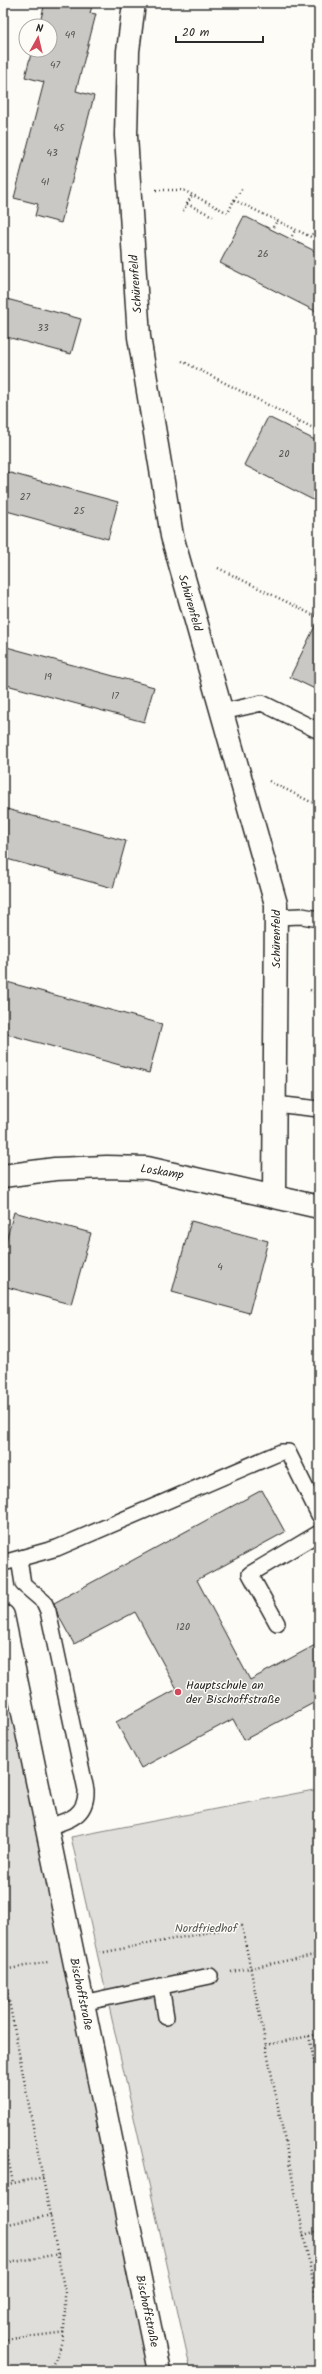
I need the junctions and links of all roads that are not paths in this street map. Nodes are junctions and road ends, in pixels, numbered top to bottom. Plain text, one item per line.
1 (134, 3) edge
2 (222, 712) junction
3 (319, 731) edge
4 (276, 917) junction
5 (319, 919) edge
6 (275, 1104) junction
7 (319, 1109) edge
8 (3, 1176) edge
9 (274, 1196) junction
10 (319, 1207) edge
11 (319, 1515) edge
12 (319, 1533) edge
13 (18, 1559) junction
14 (3, 1563) edge
15 (3, 1616) edge
16 (277, 1623) dead end
17 (47, 1827) junction
18 (210, 1976) dead end
19 (162, 1986) junction
20 (82, 2003) junction
21 (166, 2017) dead end
22 (159, 2371) edge

1 - 2 street, Schürenfeld
2 - 3 lane
2 - 4 street, Schürenfeld
4 - 5 lane
4 - 6 street, Schürenfeld
6 - 7 lane
6 - 9 street, Schürenfeld
8 - 9 street, Loskamp
9 - 10 street, Loskamp
11 - 13 lane
12 - 16 lane
13 - 14 lane
13 - 17 lane
15 - 17 street, Bischoffstraße
17 - 20 street, Bischoffstraße
18 - 19 lane
19 - 20 lane
19 - 21 lane
20 - 22 street, Bischoffstraße

